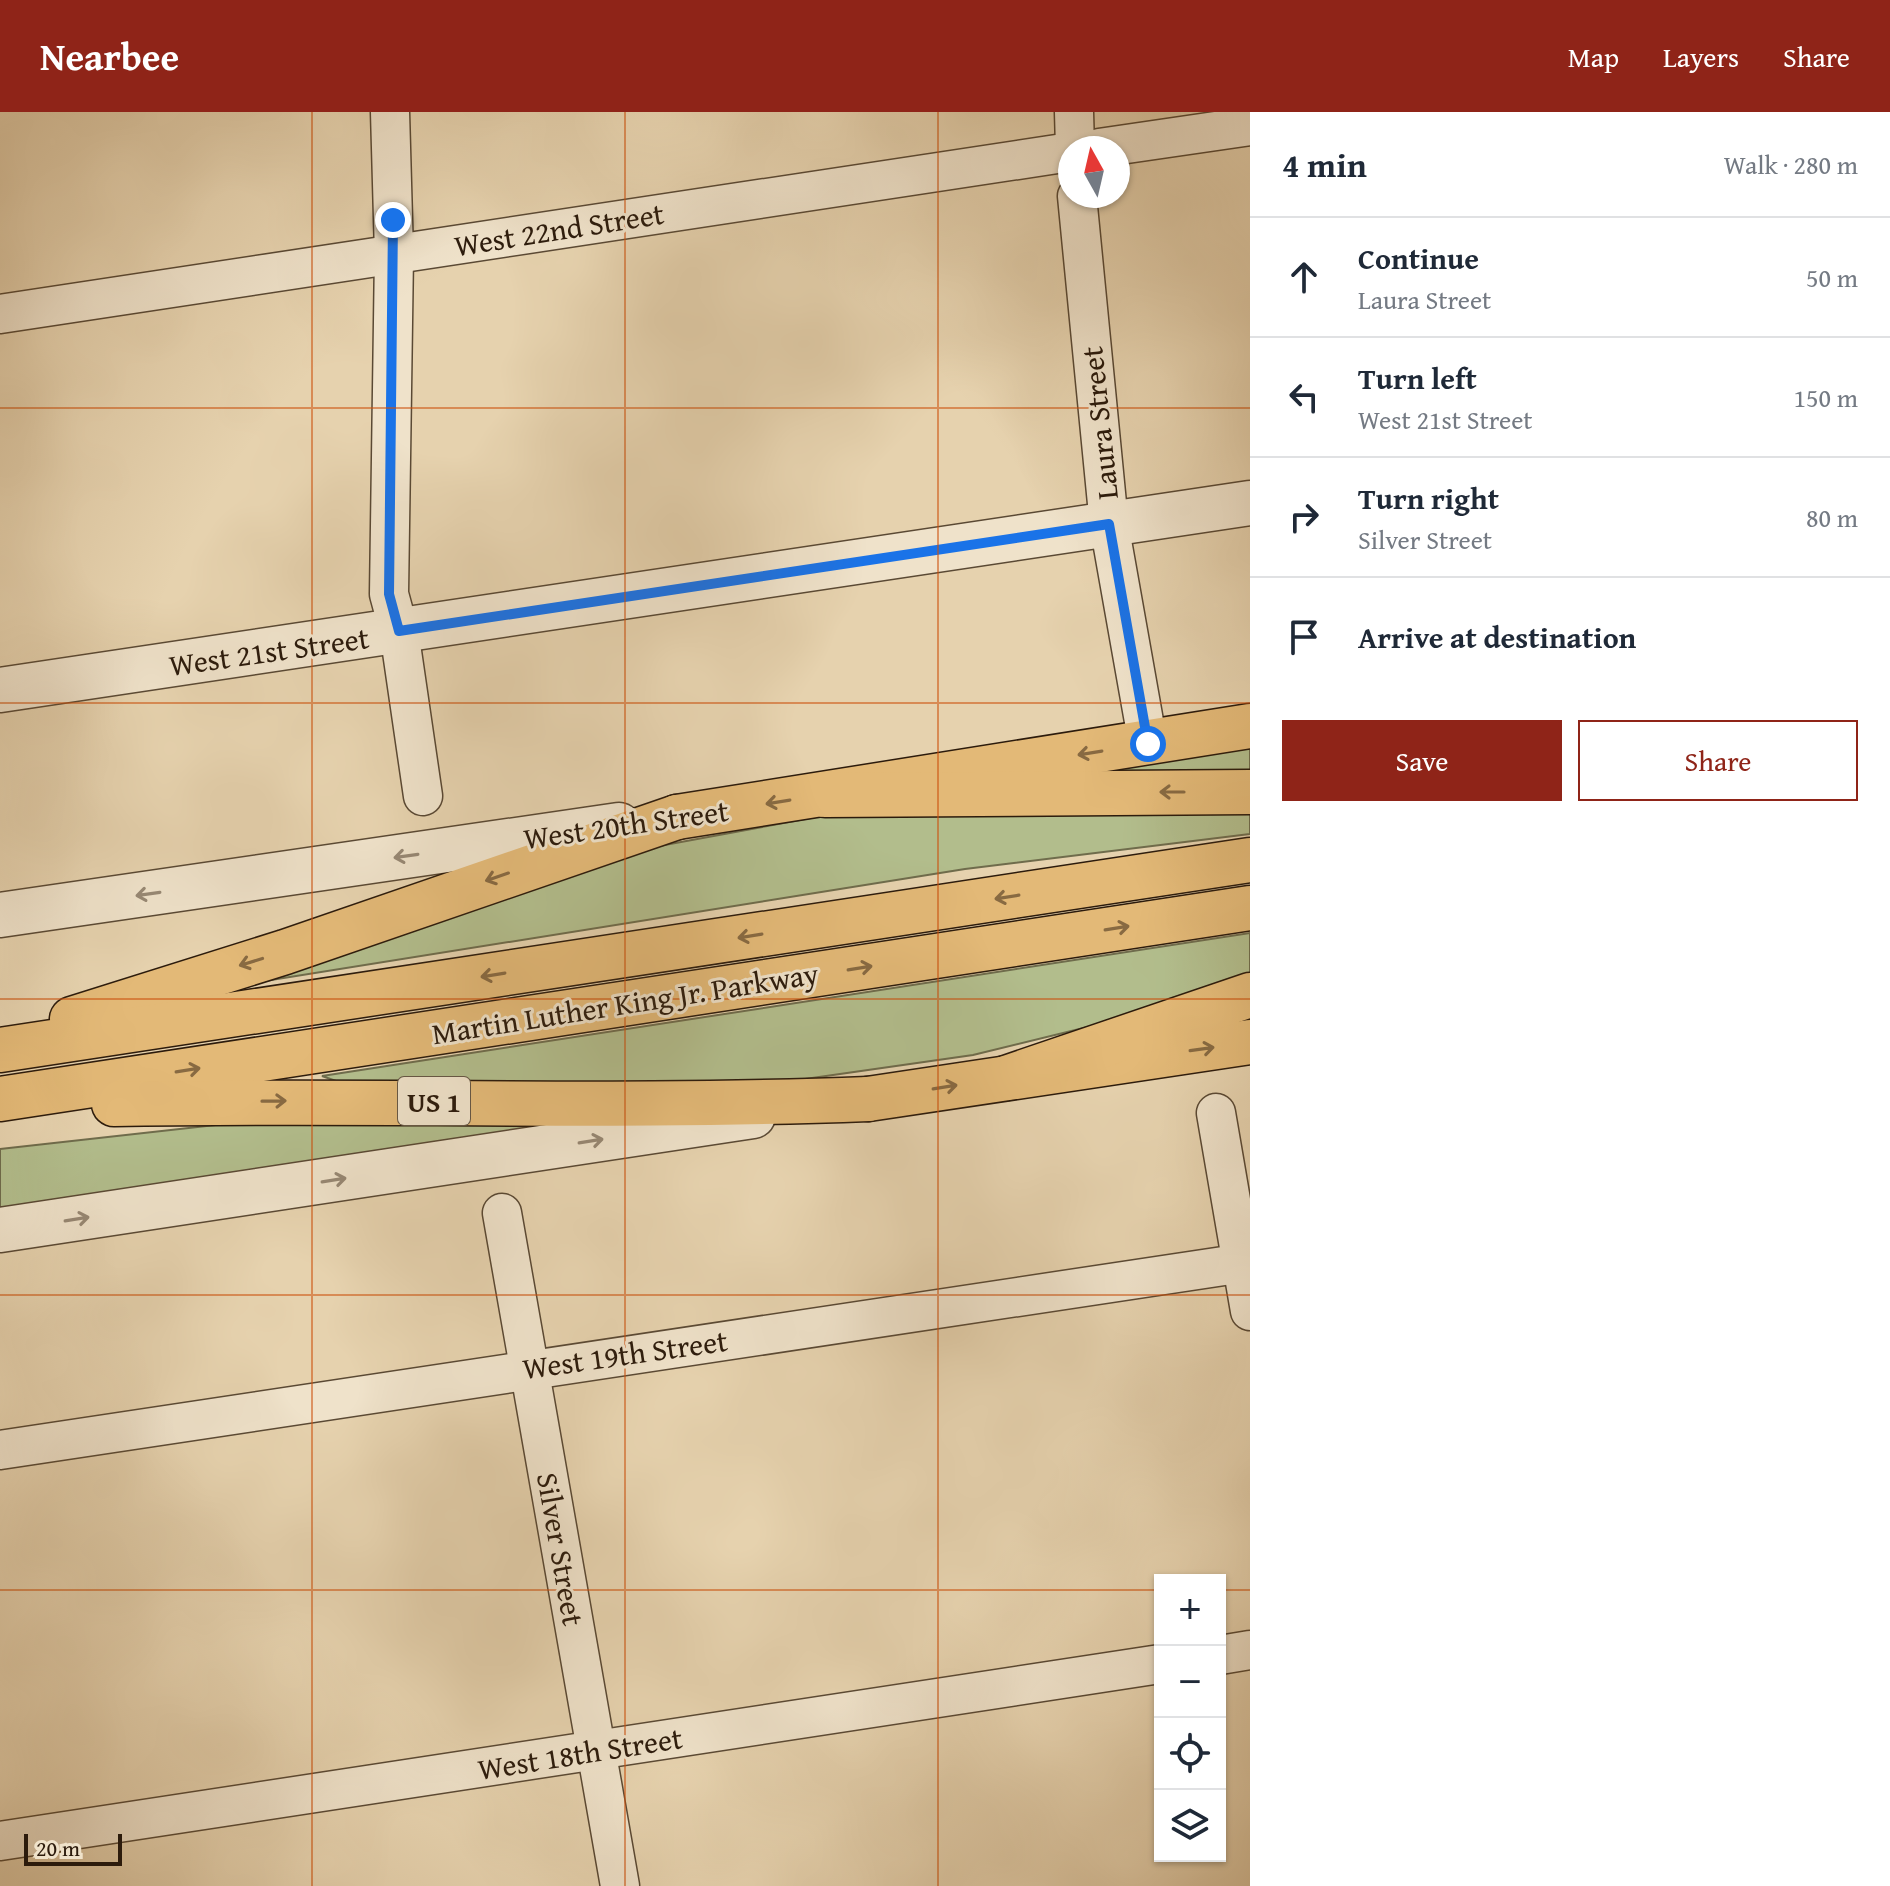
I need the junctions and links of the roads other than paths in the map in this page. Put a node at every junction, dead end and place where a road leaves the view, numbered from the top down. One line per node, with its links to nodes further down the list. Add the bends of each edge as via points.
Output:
1 (390, 112): 8 (street)
2 (1074, 112): 4 (street)
3 (1250, 126): 5 (street)
4 (1075, 136)
5 (1130, 143)
6 (1058, 154): 8 (street, West 22nd Street)
7 (1078, 208): 11 (street, Laura Street)
8 (394, 254): 9 (street, West 22nd Street); 12 (street, via 389,594)
9 (0, 314)
10 (1250, 503): 11 (street, West 21st Street)
11 (1109, 524): 12 (street, West 21st Street); 15 (street, Laura Street)
12 (399, 631): 13 (street, West 21st Street); 18 (street)
13 (0, 690)
14 (1250, 726): 15 (main road, West 20th Street)
15 (1148, 744): 17 (main road, West 20th Street, one-way to 17)
16 (1250, 792): 17 (main road, one-way to 17)
17 (825, 795): 19 (main road, West 20th Street, one-way to 19)
18 (423, 796)
19 (677, 817): 22 (street, West 20th Street, one-way to 22); 25 (main road, one-way to 25, via 285,952 83,1014)
20 (1250, 860): 25 (main road, Martin Luther King Jr. Parkway, one-way to 25)
21 (1250, 908): 27 (main road, Martin Luther King Jr. Parkway, one-way to 21)
22 (0, 915)
23 (1250, 995): 26 (main road)
24 (1250, 1042): 26 (main road, US 1, one-way to 24)
25 (10, 1049)
26 (1006, 1078): 28 (main road, US 1, one-way to 26)
27 (0, 1099)
28 (868, 1099): 29 (main road, US 1, one-way to 28, via 339,1100 703,1105); 32 (street, one-way to 28)
29 (0, 1107)
30 (1216, 1113): 33 (street)
31 (502, 1213): 35 (street, Silver Street)
32 (0, 1230)
33 (1246, 1263): 34 (street); 35 (street, West 19th Street)
34 (1250, 1311)
35 (530, 1368): 36 (street, West 19th Street); 40 (street, Silver Street)
36 (0, 1450)
37 (1250, 1650): 38 (street)
38 (1226, 1654)
39 (1154, 1665): 40 (street, West 18th Street)
40 (596, 1750): 41 (street, West 18th Street); 42 (street, Silver Street)
41 (0, 1841)
42 (620, 1886)

